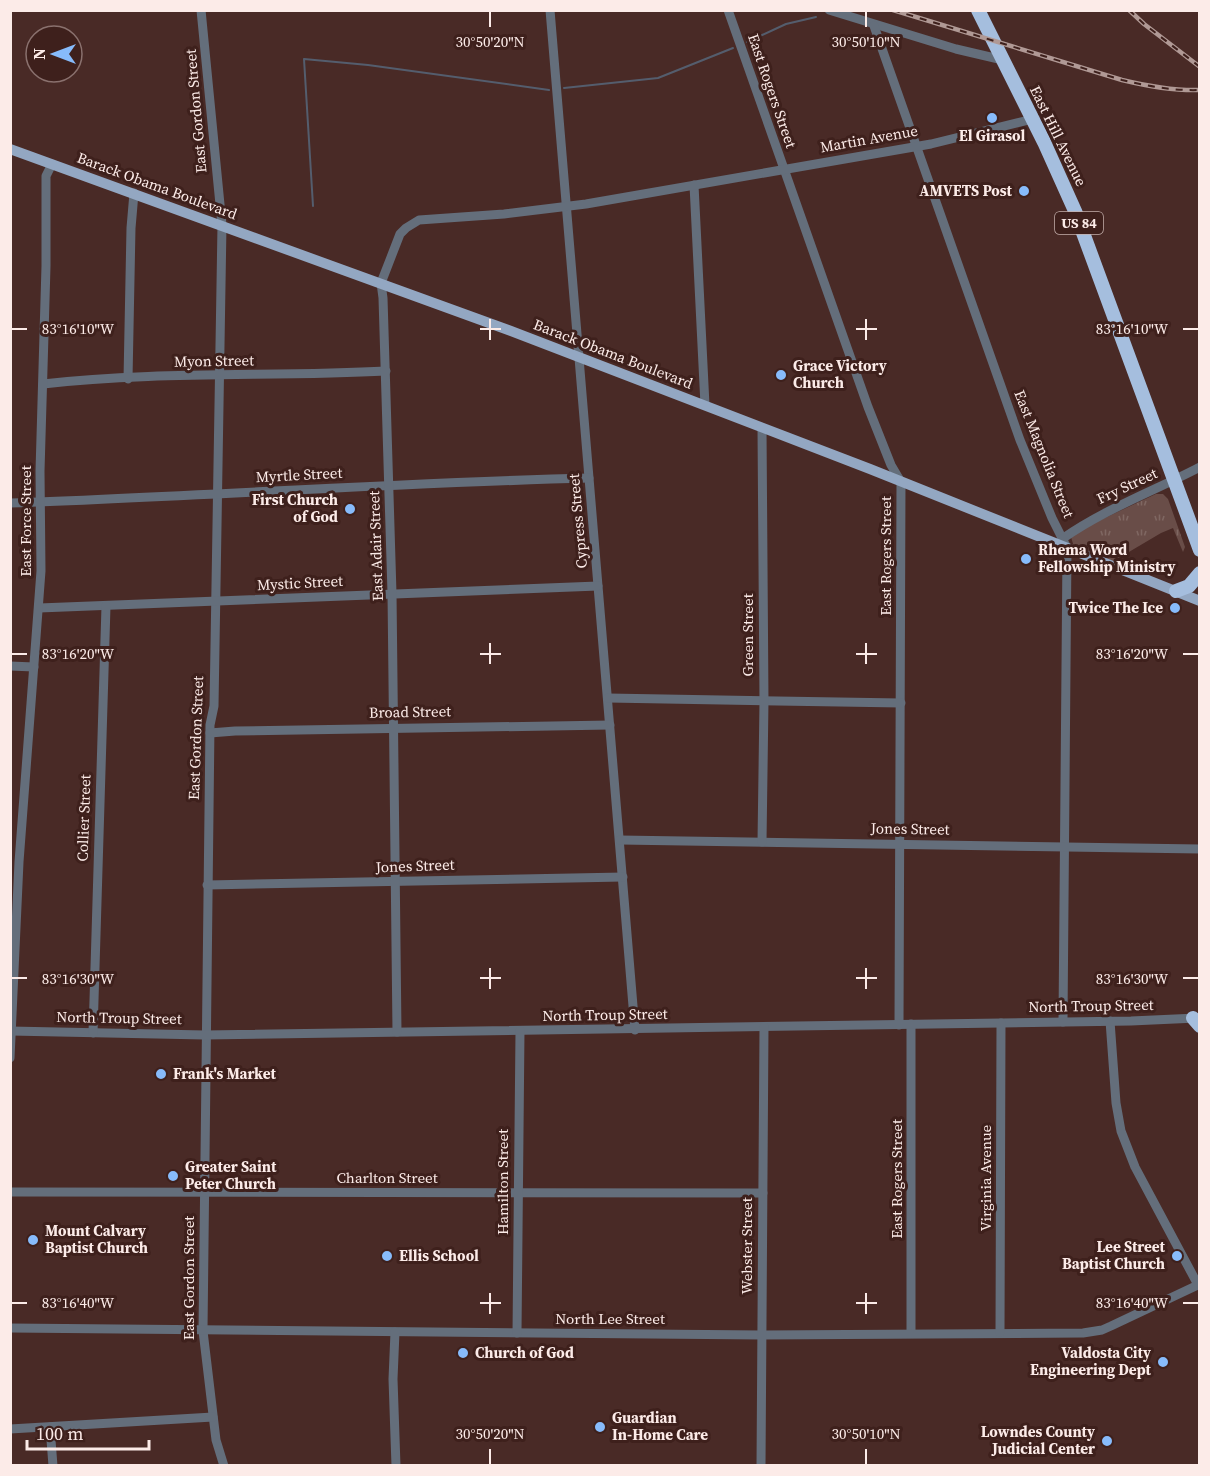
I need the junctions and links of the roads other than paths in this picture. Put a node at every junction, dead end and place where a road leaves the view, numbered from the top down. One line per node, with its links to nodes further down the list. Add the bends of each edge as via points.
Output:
1 (201, 10): 16 (street, East Gordon Street)
2 (550, 10): 15 (street, Cypress Street)
3 (728, 10): 12 (street, East Rogers Street)
4 (829, 10): 6 (street)
5 (978, 10): 7 (highway, East Hill Avenue / US 84)
6 (874, 26): 7 (street); 9 (street, East Magnolia Street)
7 (1003, 60): 8 (highway, East Hill Avenue / US 84)
8 (1033, 120): 9 (street, Martin Avenue); 27 (highway, East Hill Avenue / US 84, via 1075,210)
9 (917, 145): 12 (street, Martin Avenue); 33 (street, East Magnolia Street, via 1020,440)
10 (10, 149): 11 (main road, Barack Obama Boulevard)
11 (52, 164): 14 (main road, Barack Obama Boulevard); 22 (street, East Force Street, via 46,176)
12 (783, 169): 13 (street, Martin Avenue); 28 (street, East Rogers Street, via 881,442)
13 (694, 185): 15 (street, Martin Avenue); 23 (street)
14 (134, 193): 16 (main road, Barack Obama Boulevard); 21 (street)
15 (567, 208): 17 (street, East Adair Street, via 419,220 400,234); 18 (street, Cypress Street)
16 (222, 225): 17 (main road, Barack Obama Boulevard); 20 (street, East Gordon Street)
17 (381, 283): 18 (main road, Barack Obama Boulevard); 19 (street, East Adair Street)
18 (579, 357): 23 (main road, Barack Obama Boulevard); 26 (street, Cypress Street)
19 (386, 371): 20 (street, Myon Street); 29 (street, East Adair Street)
20 (218, 376): 21 (street, Myon Street); 30 (street, East Gordon Street)
21 (128, 379): 22 (street, Myon Street)
22 (43, 384): 31 (street, East Force Street)
23 (705, 405): 24 (main road, Barack Obama Boulevard)
24 (762, 428): 28 (main road, Barack Obama Boulevard); 46 (street, Green Street)
25 (1200, 467): 27 (street, Fry Street)
26 (589, 478): 29 (street, Myrtle Street); 36 (street, Cypress Street)
27 (1174, 481): 33 (street, Fry Street, via 1097,517); 34 (highway, East Hill Avenue / US 84)
28 (902, 482): 33 (main road, Barack Obama Boulevard); 47 (street, East Rogers Street)
29 (388, 485): 30 (street, Myrtle Street); 38 (street, East Adair Street)
30 (217, 495): 31 (street, Myrtle Street); 40 (street, East Gordon Street)
31 (40, 502): 32 (street, Myrtle Street); 42 (street, East Force Street)
32 (10, 503)
33 (1064, 543): 37 (main road, Barack Obama Boulevard); 54 (street, East Magnolia Street)
34 (1200, 550)
35 (1200, 573): 37 (highway, via 1189,586)
36 (598, 586): 38 (street, Mystic Street); 45 (street, Cypress Street)
37 (1176, 591): 39 (main road, Barack Obama Boulevard)
38 (393, 593): 40 (street, Mystic Street); 49 (street, East Adair Street)
39 (1200, 601)
40 (215, 602): 41 (street, Mystic Street); 50 (street, East Gordon Street)
41 (106, 606): 42 (street, Mystic Street); 70 (street, Collier Street)
42 (39, 608): 44 (street, East Force Street)
43 (10, 666): 44 (street)
44 (34, 667): 67 (street, East Force Street)
45 (608, 698): 46 (street); 48 (street, Cypress Street)
46 (764, 701): 47 (street); 52 (street, Green Street)
47 (901, 703): 53 (street, East Rogers Street)
48 (610, 725): 49 (street, Broad Street); 51 (street, Cypress Street)
49 (394, 727): 50 (street, Broad Street); 57 (street, East Adair Street)
50 (210, 733): 58 (street, East Gordon Street)
51 (620, 840): 52 (street, Jones Street); 56 (street, Cypress Street)
52 (762, 842): 53 (street, Jones Street)
53 (900, 844): 54 (street, Jones Street); 64 (street, East Rogers Street)
54 (1065, 847): 55 (street, Jones Street); 61 (street, East Magnolia Street)
55 (1200, 849)
56 (623, 876): 57 (street, Jones Street); 66 (street, Cypress Street)
57 (396, 883): 58 (street, Jones Street); 69 (street, East Adair Street)
58 (207, 885): 71 (street, East Gordon Street)
59 (1197, 1020): 60 (street, North Troup Street)
60 (1110, 1021): 61 (street, North Troup Street); 77 (street, via 1121,1131)
61 (1063, 1022): 62 (street, North Troup Street)
62 (1001, 1023): 63 (street, North Troup Street); 81 (street, Virginia Avenue)
63 (911, 1024): 64 (street, North Troup Street); 83 (street, East Rogers Street)
64 (899, 1025): 65 (street, North Troup Street)
65 (764, 1027): 66 (street, North Troup Street); 76 (street, Webster Street)
66 (635, 1030): 68 (street, North Troup Street)
67 (10, 1031): 70 (street, North Troup Street); 72 (street, East Force Street)
68 (520, 1031): 69 (street, North Troup Street); 74 (street, Hamilton Street)
69 (397, 1032): 71 (street, North Troup Street)
70 (93, 1033): 71 (street, North Troup Street)
71 (205, 1035): 75 (street, East Gordon Street)
72 (10, 1058)
73 (10, 1192): 75 (street, Charlton Street)
74 (519, 1192): 75 (street, Charlton Street); 76 (street, Charlton Street); 82 (street, Hamilton Street)
75 (204, 1193): 79 (street, East Gordon Street)
76 (763, 1193): 84 (street, Webster Street)
77 (1199, 1284): 81 (street, North Lee Street, via 1102,1330)
78 (10, 1328): 79 (street, North Lee Street)
79 (203, 1331): 80 (street, North Lee Street); 85 (street, East Gordon Street)
80 (394, 1332): 82 (street, North Lee Street); 90 (street)
81 (999, 1332): 83 (street, North Lee Street)
82 (518, 1333): 84 (street, North Lee Street)
83 (911, 1333): 84 (street, North Lee Street)
84 (762, 1335): 91 (street, Webster Street)
85 (213, 1418): 86 (street); 89 (street, East Gordon Street)
86 (50, 1427): 87 (street); 88 (street)
87 (10, 1429)
88 (53, 1466)
89 (224, 1466)
90 (396, 1466)
91 (761, 1466)

